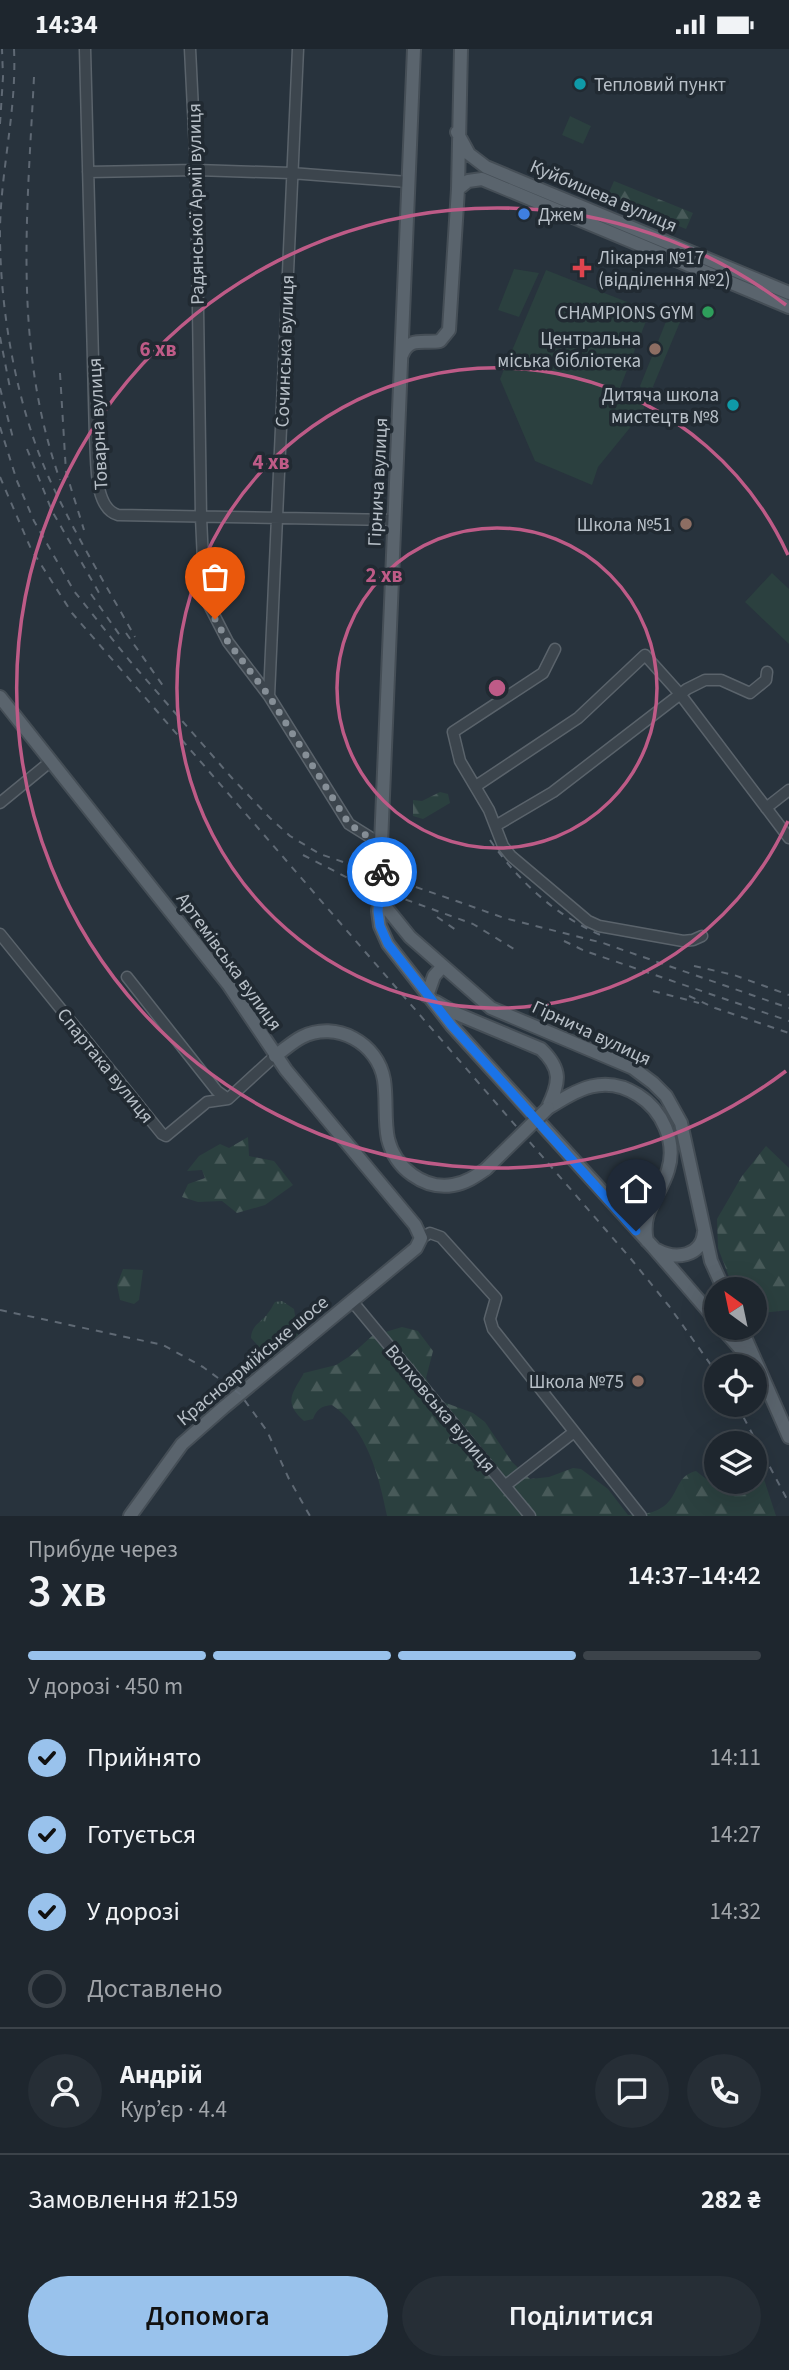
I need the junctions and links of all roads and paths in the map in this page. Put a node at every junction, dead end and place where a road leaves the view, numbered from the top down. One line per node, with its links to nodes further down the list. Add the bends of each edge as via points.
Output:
1 (85, 49): 8 (street, Товарна вулиця)
2 (190, 49): 7 (street, Радянської Армії вулиця)
3 (298, 49): 9 (street, Сочинська вулиця)
4 (414, 49): 11 (main road, Гірнича вулиця)
5 (461, 49): 6 (main road)
6 (457, 132): 10 (main road, Куйбишева вулиця); 12 (main road)
7 (196, 170): 8 (street); 9 (street); 18 (street, Радянської Армії вулиця)
8 (89, 172): 18 (street, Товарна вулиця, via 95,438 102,501 118,515)
9 (291, 173): 11 (street); 19 (street, Сочинська вулиця)
10 (484, 173): 12 (main road); 13 (main road, Куйбишева вулиця); 14 (main road, Куйбишева вулиця)
11 (408, 182): 15 (main road, Гірнича вулиця)
12 (458, 189): 16 (main road, via 449,330 440,341)
13 (789, 293)
14 (789, 307)
15 (402, 325): 16 (main road); 17 (main road, Гірнича вулиця)
16 (417, 341): 17 (main road, via 407,346)
17 (401, 358): 20 (main road, Гірнича вулиця)
18 (201, 517): 19 (street, Товарна вулиця); 24 (street, Радянської Армії вулиця, via 208,603 228,642)
19 (276, 518): 20 (street, Товарна вулиця); 24 (street, Сочинська вулиця)
20 (394, 520): 33 (main road, Гірнича вулиця)
21 (555, 649): 27 (street, via 543,673 453,732 460,761)
22 (767, 672): 23 (street, via 766,680 750,693 726,681 705,680)
23 (680, 694): 27 (street, via 645,655 578,718); 30 (street); 31 (street, via 553,792)
24 (269, 696): 33 (street, Радянської Армії вулиця, via 349,824)
25 (0, 697): 26 (main road, Артемівська вулиця)
26 (50, 762): 29 (street); 40 (main road, Артемівська вулиця, via 228,983)
27 (476, 786): 31 (street)
28 (789, 790): 30 (street)
29 (0, 803)
30 (766, 808): 32 (street)
31 (497, 825): 36 (street, via 506,851 576,913 599,926 683,941)
32 (789, 838)
33 (381, 845): 34 (main road, Гірнича вулиця)
34 (380, 900): 37 (main road, Гірнича вулиця, via 410,937); 39 (main road, Гірнича вулиця, via 380,926 388,944)
35 (0, 934): 41 (street, Спартака вулиця, via 162,1134 170,1134 207,1102)
36 (702, 936)
37 (443, 966): 39 (main road); 43 (main road, Гірнича вулиця, via 491,1008 610,1057 653,1083 681,1123)
38 (127, 977): 41 (street)
39 (427, 996): 42 (main road, via 454,1013 541,1049 552,1059 558,1075); 45 (main road, Гірнича вулиця)
40 (275, 1056): 41 (street, Спартака вулиця); 42 (main road, bridge, via 302,1037 317,1033 342,1034 364,1044 384,1080 393,1153 411,1175 437,1185 452,1186 486,1169); 44 (main road, Артемівська вулиця, via 415,1225)
41 (228, 1100)
42 (548, 1108): 45 (main road, via 587,1086 609,1085 632,1091 656,1110 670,1151 668,1169 644,1220)
43 (705, 1228): 45 (main road, via 704,1238 692,1253 664,1254); 46 (main road, Гірнича вулиця)
44 (419, 1243): 47 (main road, Красноармійське шосе); 50 (street, via 430,1233 442,1237 496,1298 490,1319 493,1329)
45 (650, 1244): 48 (main road, Гірнича вулиця)
46 (718, 1277)
47 (352, 1301): 52 (street, Волховська вулиця); 53 (main road, Красноармійське шосе, via 182,1444)
48 (704, 1307)
49 (767, 1387): 51 (main road)
50 (574, 1432): 52 (street); 55 (street)
51 (789, 1437)
52 (506, 1485): 54 (street, Волховська вулиця)
53 (130, 1516)
54 (530, 1516)
55 (641, 1516)

